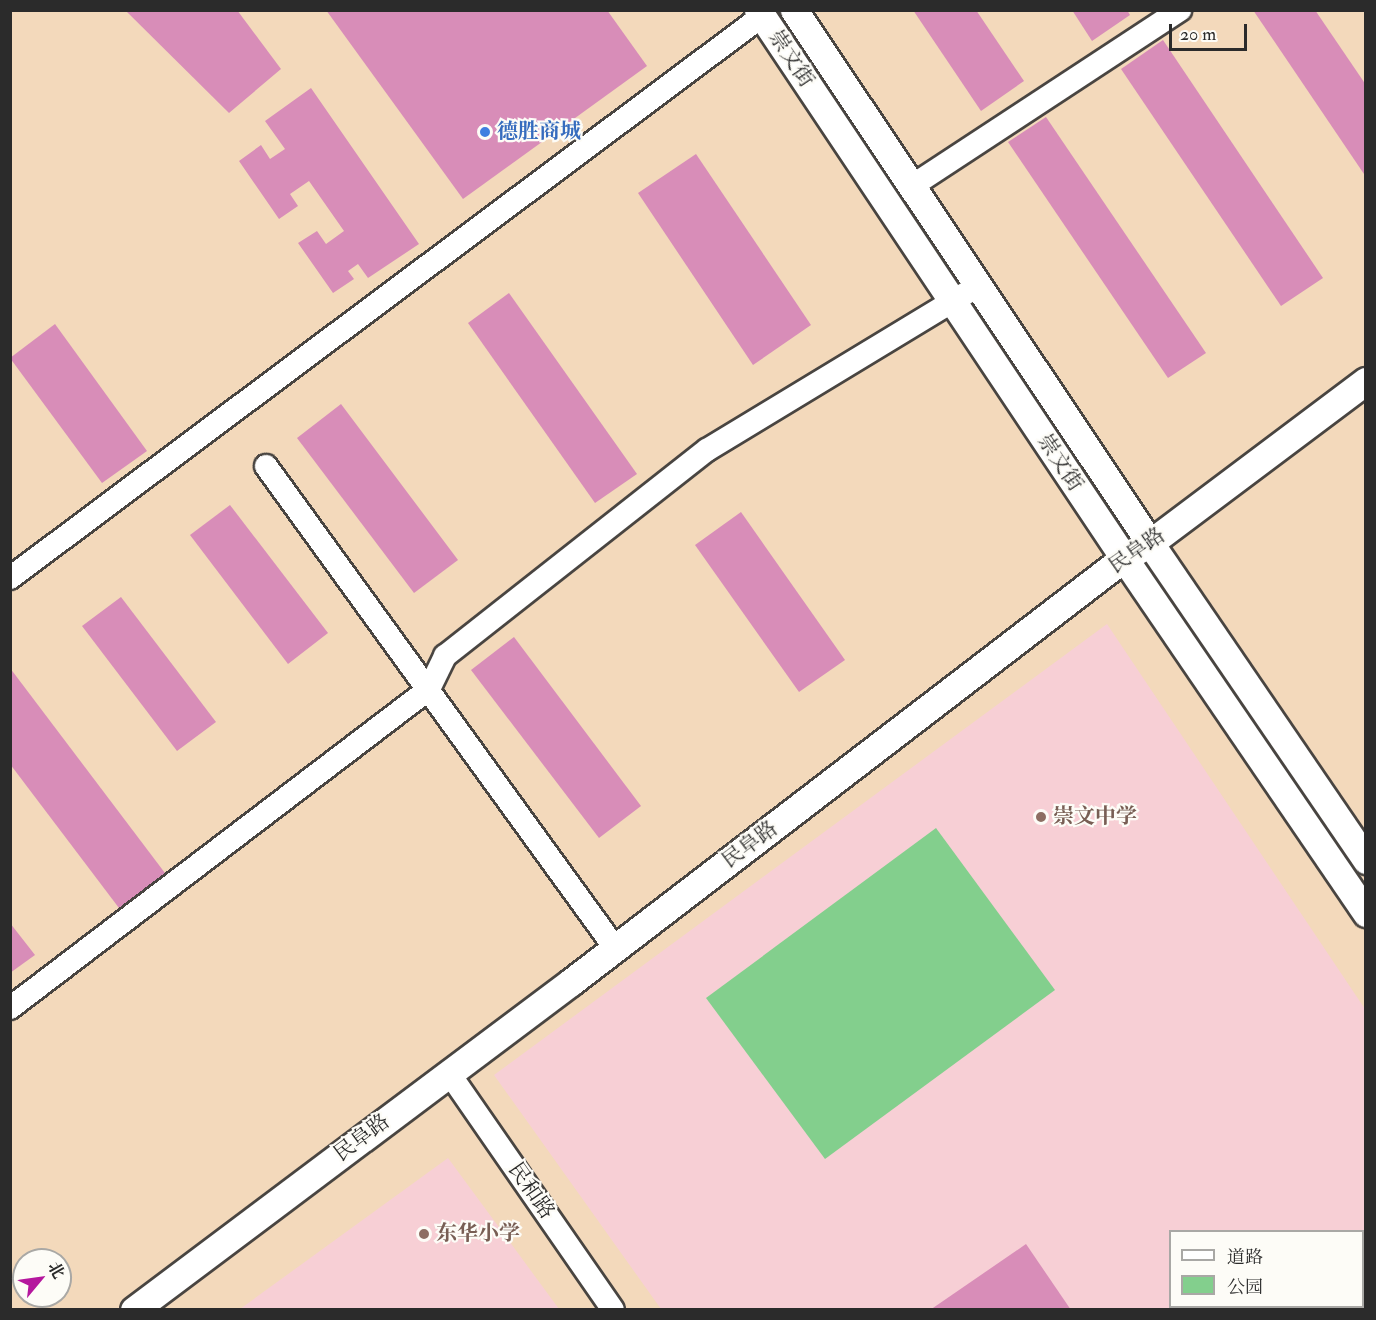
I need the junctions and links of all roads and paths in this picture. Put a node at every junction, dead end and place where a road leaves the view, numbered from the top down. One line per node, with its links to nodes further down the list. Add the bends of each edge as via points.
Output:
1 (794, 10): 4 (street, 崇文街)
2 (1180, 10): 4 (street)
3 (760, 14): 6 (street, 崇文街); 11 (street)
4 (912, 186): 5 (street, 崇文街)
5 (979, 285): 6 (street); 9 (street, 崇文街)
6 (954, 302): 10 (street, 崇文街); 12 (street, via 707,450 445,656)
7 (1365, 381): 9 (street, 民阜路)
8 (267, 466): 12 (street)
9 (1150, 543): 10 (street, 民阜路); 13 (street, 崇文街)
10 (1124, 558): 14 (street, 崇文街); 15 (street, 民阜路)
11 (10, 578)
12 (429, 689): 15 (street); 16 (street)
13 (1365, 860)
14 (1365, 913)
15 (615, 948): 17 (street, 民阜路)
16 (10, 1008)
17 (449, 1073): 18 (street, 民阜路); 19 (street, 民和路)
18 (134, 1310)
19 (614, 1310)

